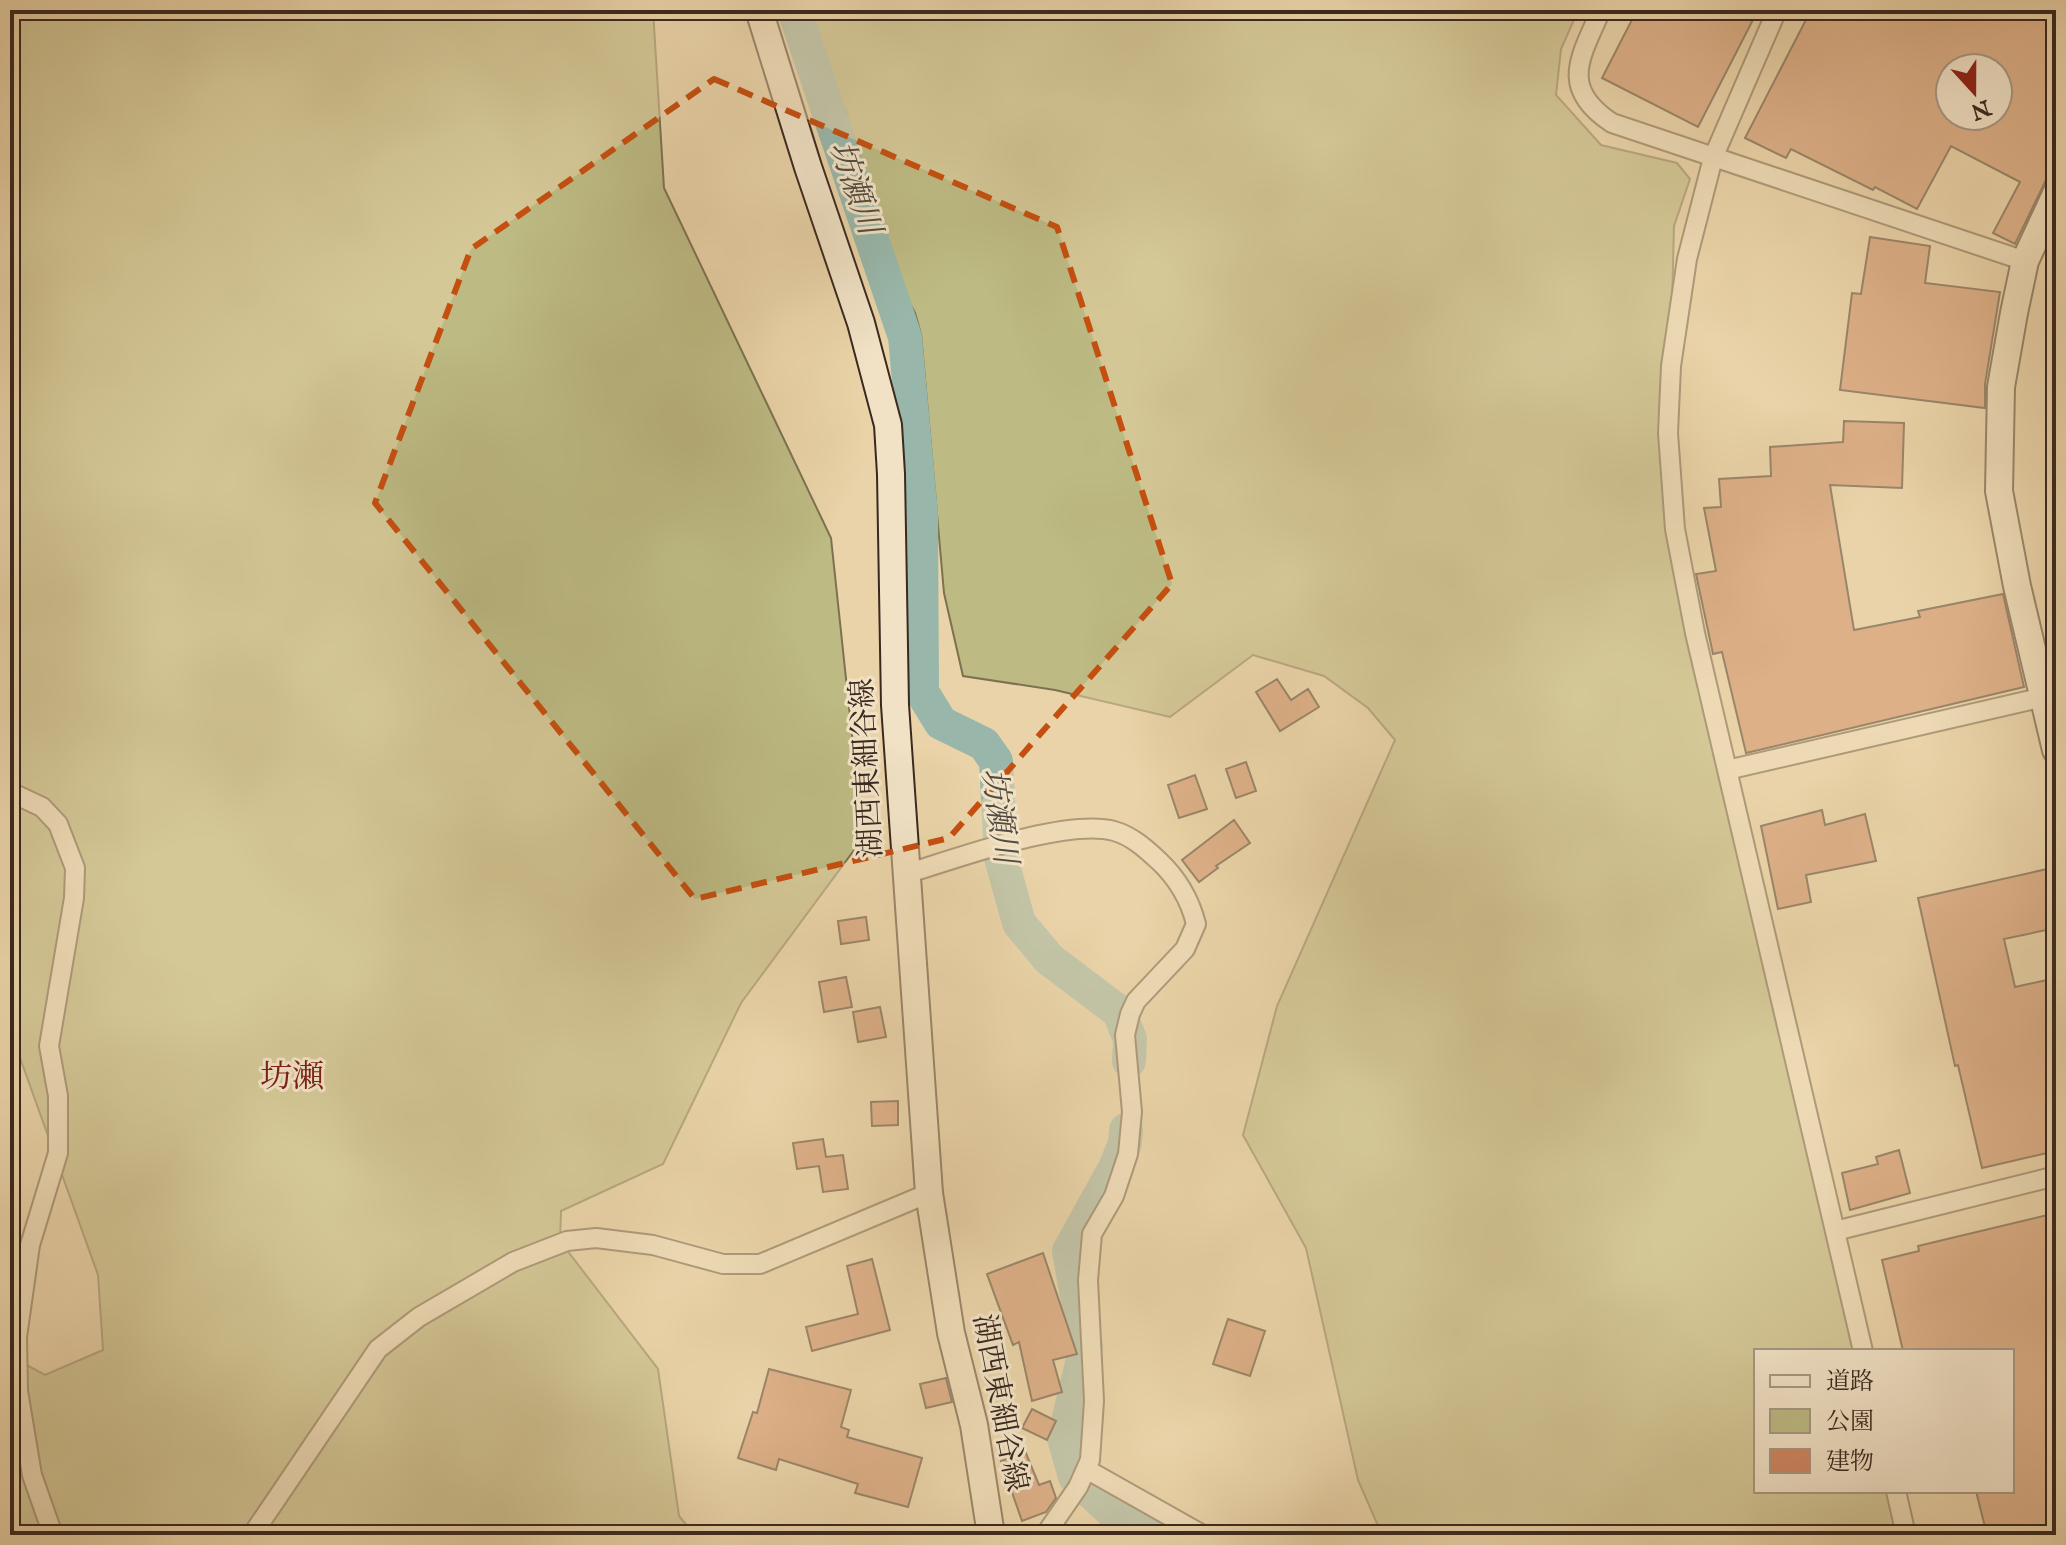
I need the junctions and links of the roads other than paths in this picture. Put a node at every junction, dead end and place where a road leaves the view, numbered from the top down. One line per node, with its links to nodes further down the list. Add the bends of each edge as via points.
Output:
1 (759, 10): 11 (main road, 湖西東細谷線, via 861,323 888,425 895,705)
2 (1601, 10): 4 (street, via 1577,73 1582,96 1612,123)
3 (1777, 10): 4 (street)
4 (1713, 158): 6 (street); 9 (street, via 1687,259 1671,366 1668,433 1675,529)
5 (2056, 194): 6 (main road)
6 (2025, 261): 7 (main road, via 2001,387 1999,491)
7 (2044, 697): 8 (main road); 9 (street)
8 (2056, 750)
9 (1727, 770): 14 (street)
10 (10, 792): 18 (street, via 42,807 58,824 75,868 49,1046 58,1096 58,1153 30,1245 17,1337 18,1391 32,1475)
11 (906, 874): 13 (main road, 湖西東細谷線); 16 (street, via 1013,841 1100,828 1139,843 1168,869 1193,911 1191,939 1136,1001 1125,1035 1132,1112 1128,1154 1114,1196 1092,1234 1088,1280 1094,1401)
12 (2056, 1176): 14 (street)
13 (929, 1193): 19 (street, via 760,1264 723,1264 653,1245 596,1238 567,1241 513,1262 419,1317 378,1349); 20 (main road, 湖西東細谷線)
14 (1835, 1231): 15 (street)
15 (1863, 1349)
16 (1086, 1469): 21 (street); 22 (street)
17 (1896, 1493): 23 (street)
18 (53, 1535)
19 (252, 1535)
20 (991, 1535)
21 (1045, 1535)
22 (1203, 1535)
23 (1906, 1535)

